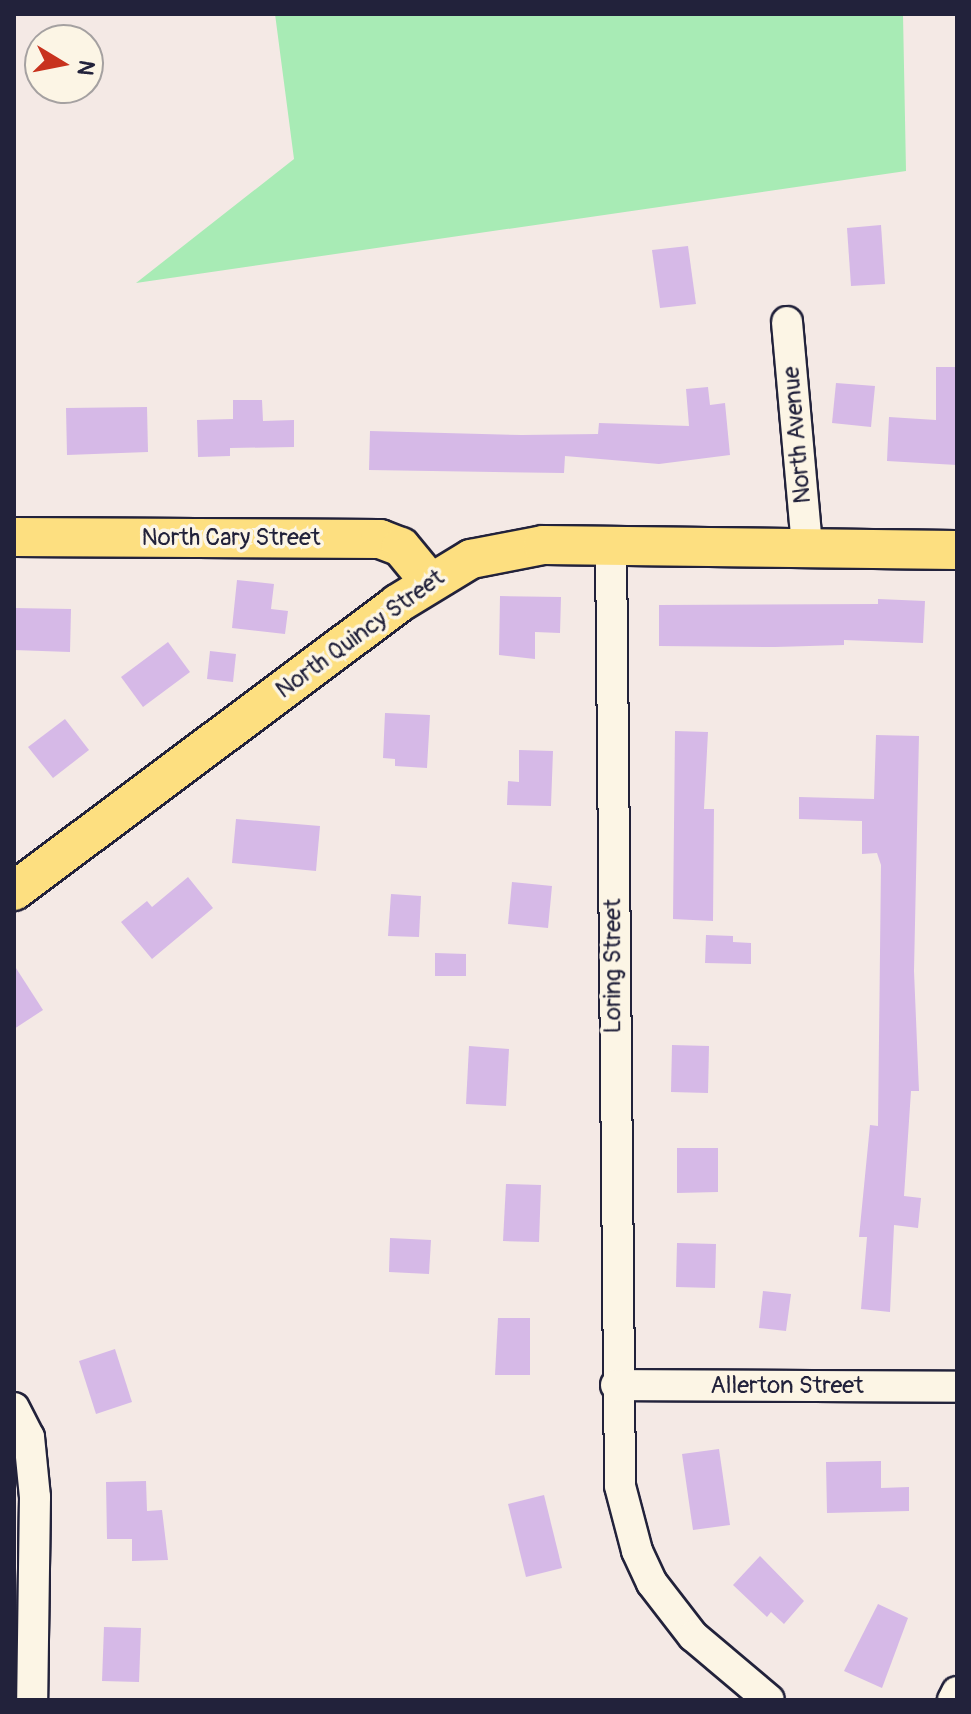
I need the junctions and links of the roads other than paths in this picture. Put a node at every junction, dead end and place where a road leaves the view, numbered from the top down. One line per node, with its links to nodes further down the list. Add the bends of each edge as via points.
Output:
1 (787, 322): 4 (street, North Avenue)
2 (14, 537): 6 (main road, North Cary Street, via 380,539 401,547)
3 (611, 546): 4 (main road, North Quincy Street); 6 (main road, North Quincy Street, via 506,549); 8 (street, Loring Street)
4 (807, 548): 5 (main road, North Quincy Street)
5 (957, 550)
6 (429, 581): 7 (main road, North Quincy Street)
7 (14, 891)
8 (616, 1385): 9 (street, Allerton Street); 13 (street, Loring Street, via 620,1486 637,1551 652,1583 693,1636)
9 (957, 1387)
10 (14, 1408): 12 (street, via 29,1437 35,1497)
11 (957, 1692): 14 (street)
12 (32, 1700)
13 (769, 1700)
14 (953, 1700)

